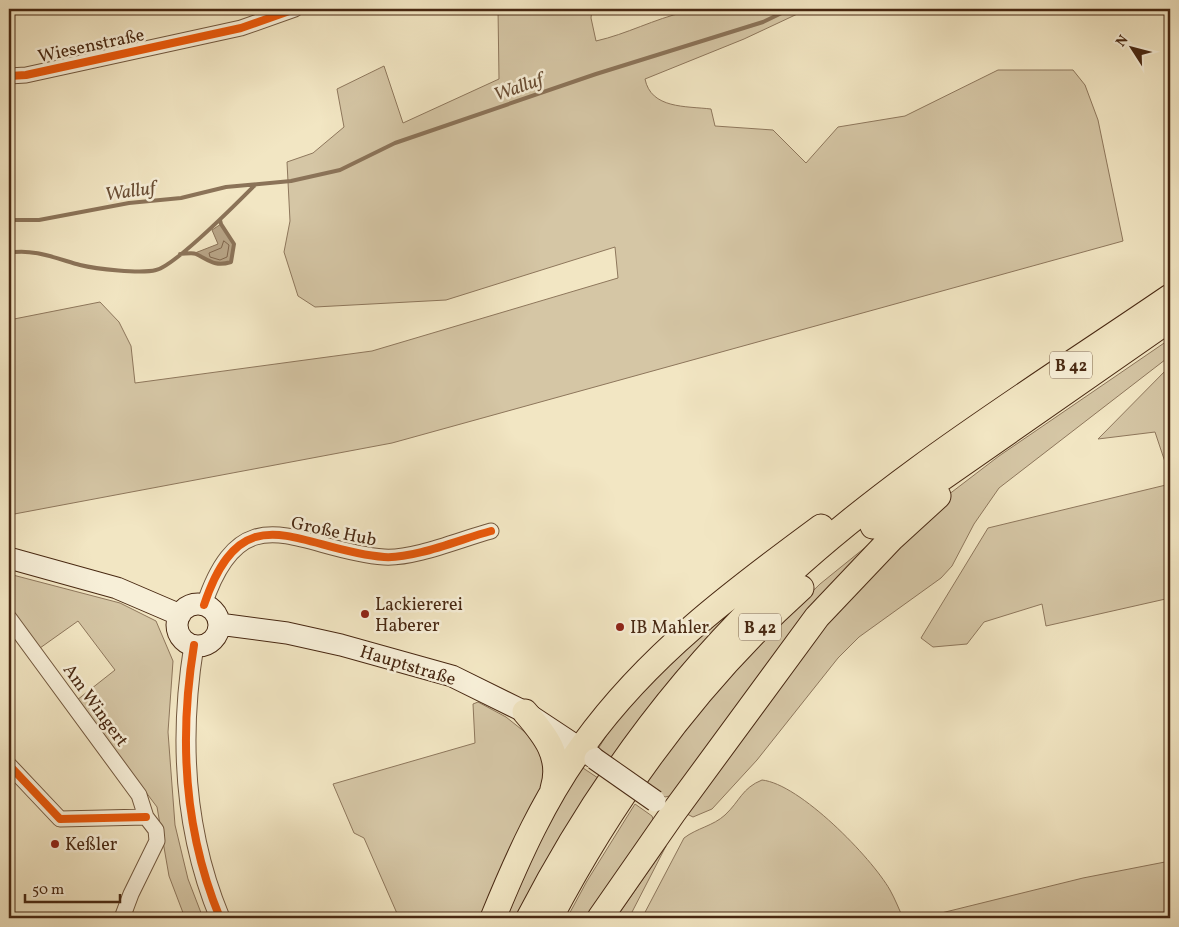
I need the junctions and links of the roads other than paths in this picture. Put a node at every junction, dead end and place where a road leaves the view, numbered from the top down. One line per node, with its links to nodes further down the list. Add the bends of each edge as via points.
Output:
1 (295, 9): 2 (street, Wiesenstraße, via 241,28)
2 (9, 76)
3 (1170, 297): 6 (highway, B 42)
4 (1170, 319): 5 (highway, B 42)
5 (1044, 406): 18 (highway, via 942,493 854,576); 24 (highway, B 42, via 880,521 821,569 731,656 687,706 640,768 603,824)
6 (971, 433): 15 (highway, via 882,484 733,592 686,631 609,711); 23 (highway, B 42, via 813,553 714,649 627,755 588,813)
7 (491, 531): 9 (street, Große Hub, via 395,557 372,555 286,535 265,534 233,550 217,572)
8 (9, 558): 10 (main road, via 118,588)
9 (204, 605): 10 (main road, via 190,606); 12 (main road, via 215,612)
10 (180, 615): 13 (main road, via 178,631)
11 (9, 618): 19 (street, Am Wingert, via 139,795)
12 (219, 624): 13 (main road, via 212,641); 14 (main road, Hauptstraße, via 286,633 390,658 452,676)
13 (194, 646): 21 (street, via 186,711 187,779 197,845)
14 (525, 712): 15 (main road, Hauptstraße); 17 (highway, via 544,735 555,756 556,779)
15 (588, 754): 17 (highway); 18 (main road, Hauptstraße, bridge)
16 (9, 765): 19 (street, via 60,819)
17 (551, 795): 22 (highway)
18 (664, 807): 25 (highway)
19 (146, 816): 20 (street, Am Wingert, via 156,830 157,840)
20 (122, 918)
21 (220, 918)
22 (493, 918)
23 (529, 918)
24 (550, 918)
25 (600, 918)

